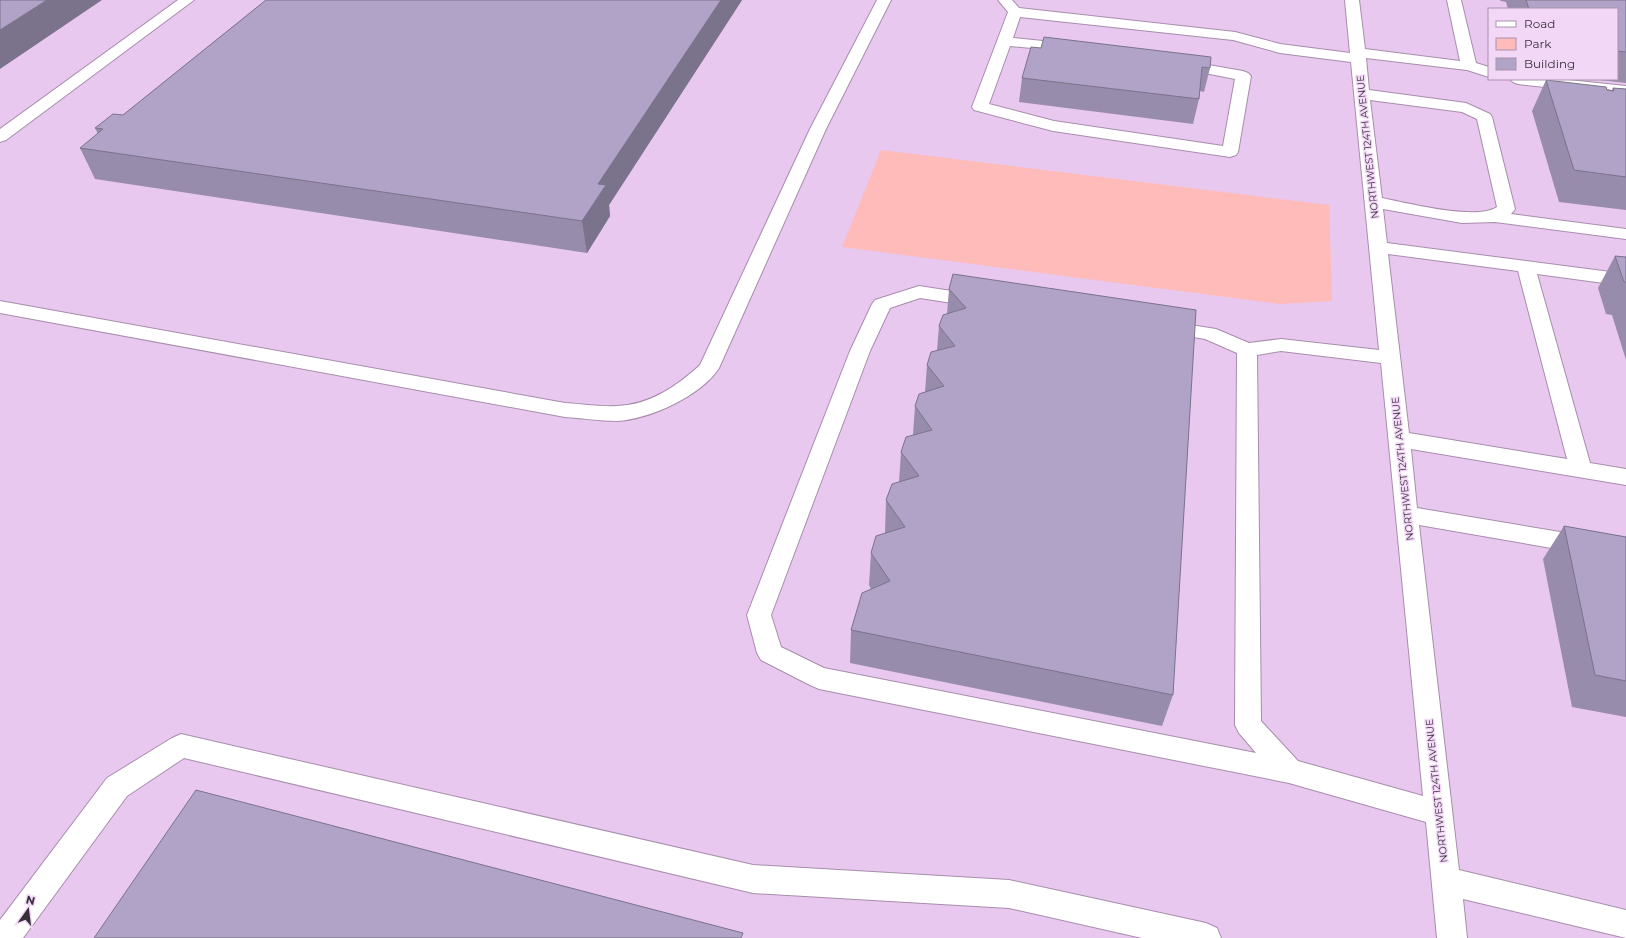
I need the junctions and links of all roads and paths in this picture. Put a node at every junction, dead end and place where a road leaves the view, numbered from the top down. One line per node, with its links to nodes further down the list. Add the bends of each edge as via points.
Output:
1 (187, 0): 16 (street)
2 (884, 0): 24 (street, via 818,129 709,368 688,387 661,404 623,413 565,410)
3 (1005, 0): 6 (street)
4 (1352, 0): 9 (street, NORTHWEST 124TH AVENUE)
5 (1454, 0): 11 (street)
6 (1015, 12): 7 (street); 9 (street, via 1234,36 1290,50)
7 (1004, 41): 8 (street); 10 (street, via 980,107 1054,126 1230,152 1243,76)
8 (1088, 50)
9 (1357, 55): 11 (street); 15 (street, NORTHWEST 124TH AVENUE)
10 (1164, 61)
11 (1469, 66): 12 (street)
12 (1488, 72)
13 (1527, 80): 14 (street)
14 (1626, 91)
15 (1362, 94): 17 (street, NORTHWEST 124TH AVENUE); 18 (street, via 1466,108 1484,118 1506,209)
16 (0, 137)
17 (1373, 202): 18 (street, via 1462,218); 20 (street, NORTHWEST 124TH AVENUE)
18 (1495, 217): 19 (street)
19 (1626, 234)
20 (1378, 247): 21 (street); 27 (street, NORTHWEST 124TH AVENUE)
21 (1526, 268): 22 (street); 29 (street)
22 (1626, 280)
23 (997, 303): 33 (street, via 919,292 882,304 860,351 759,614 770,653 819,678)
24 (0, 308)
25 (1147, 324): 26 (street, via 1209,333)
26 (1247, 350): 27 (street, via 1281,345); 33 (street, via 1248,725)
27 (1390, 358): 28 (street, NORTHWEST 124TH AVENUE)
28 (1398, 439): 29 (street); 31 (street, NORTHWEST 124TH AVENUE)
29 (1581, 470): 30 (street)
30 (1626, 477)
31 (1406, 514): 32 (street); 34 (street, NORTHWEST 124TH AVENUE)
32 (1626, 552)
33 (1289, 771): 34 (street)
34 (1438, 812): 35 (street, NORTHWEST 124TH AVENUE)
35 (1446, 881): 36 (street); 39 (street, NORTHWEST 124TH AVENUE)
36 (1626, 924)
37 (5, 938): 38 (street, via 117,787 180,746 753,879 1009,894)
38 (1206, 938)
39 (1452, 938)

